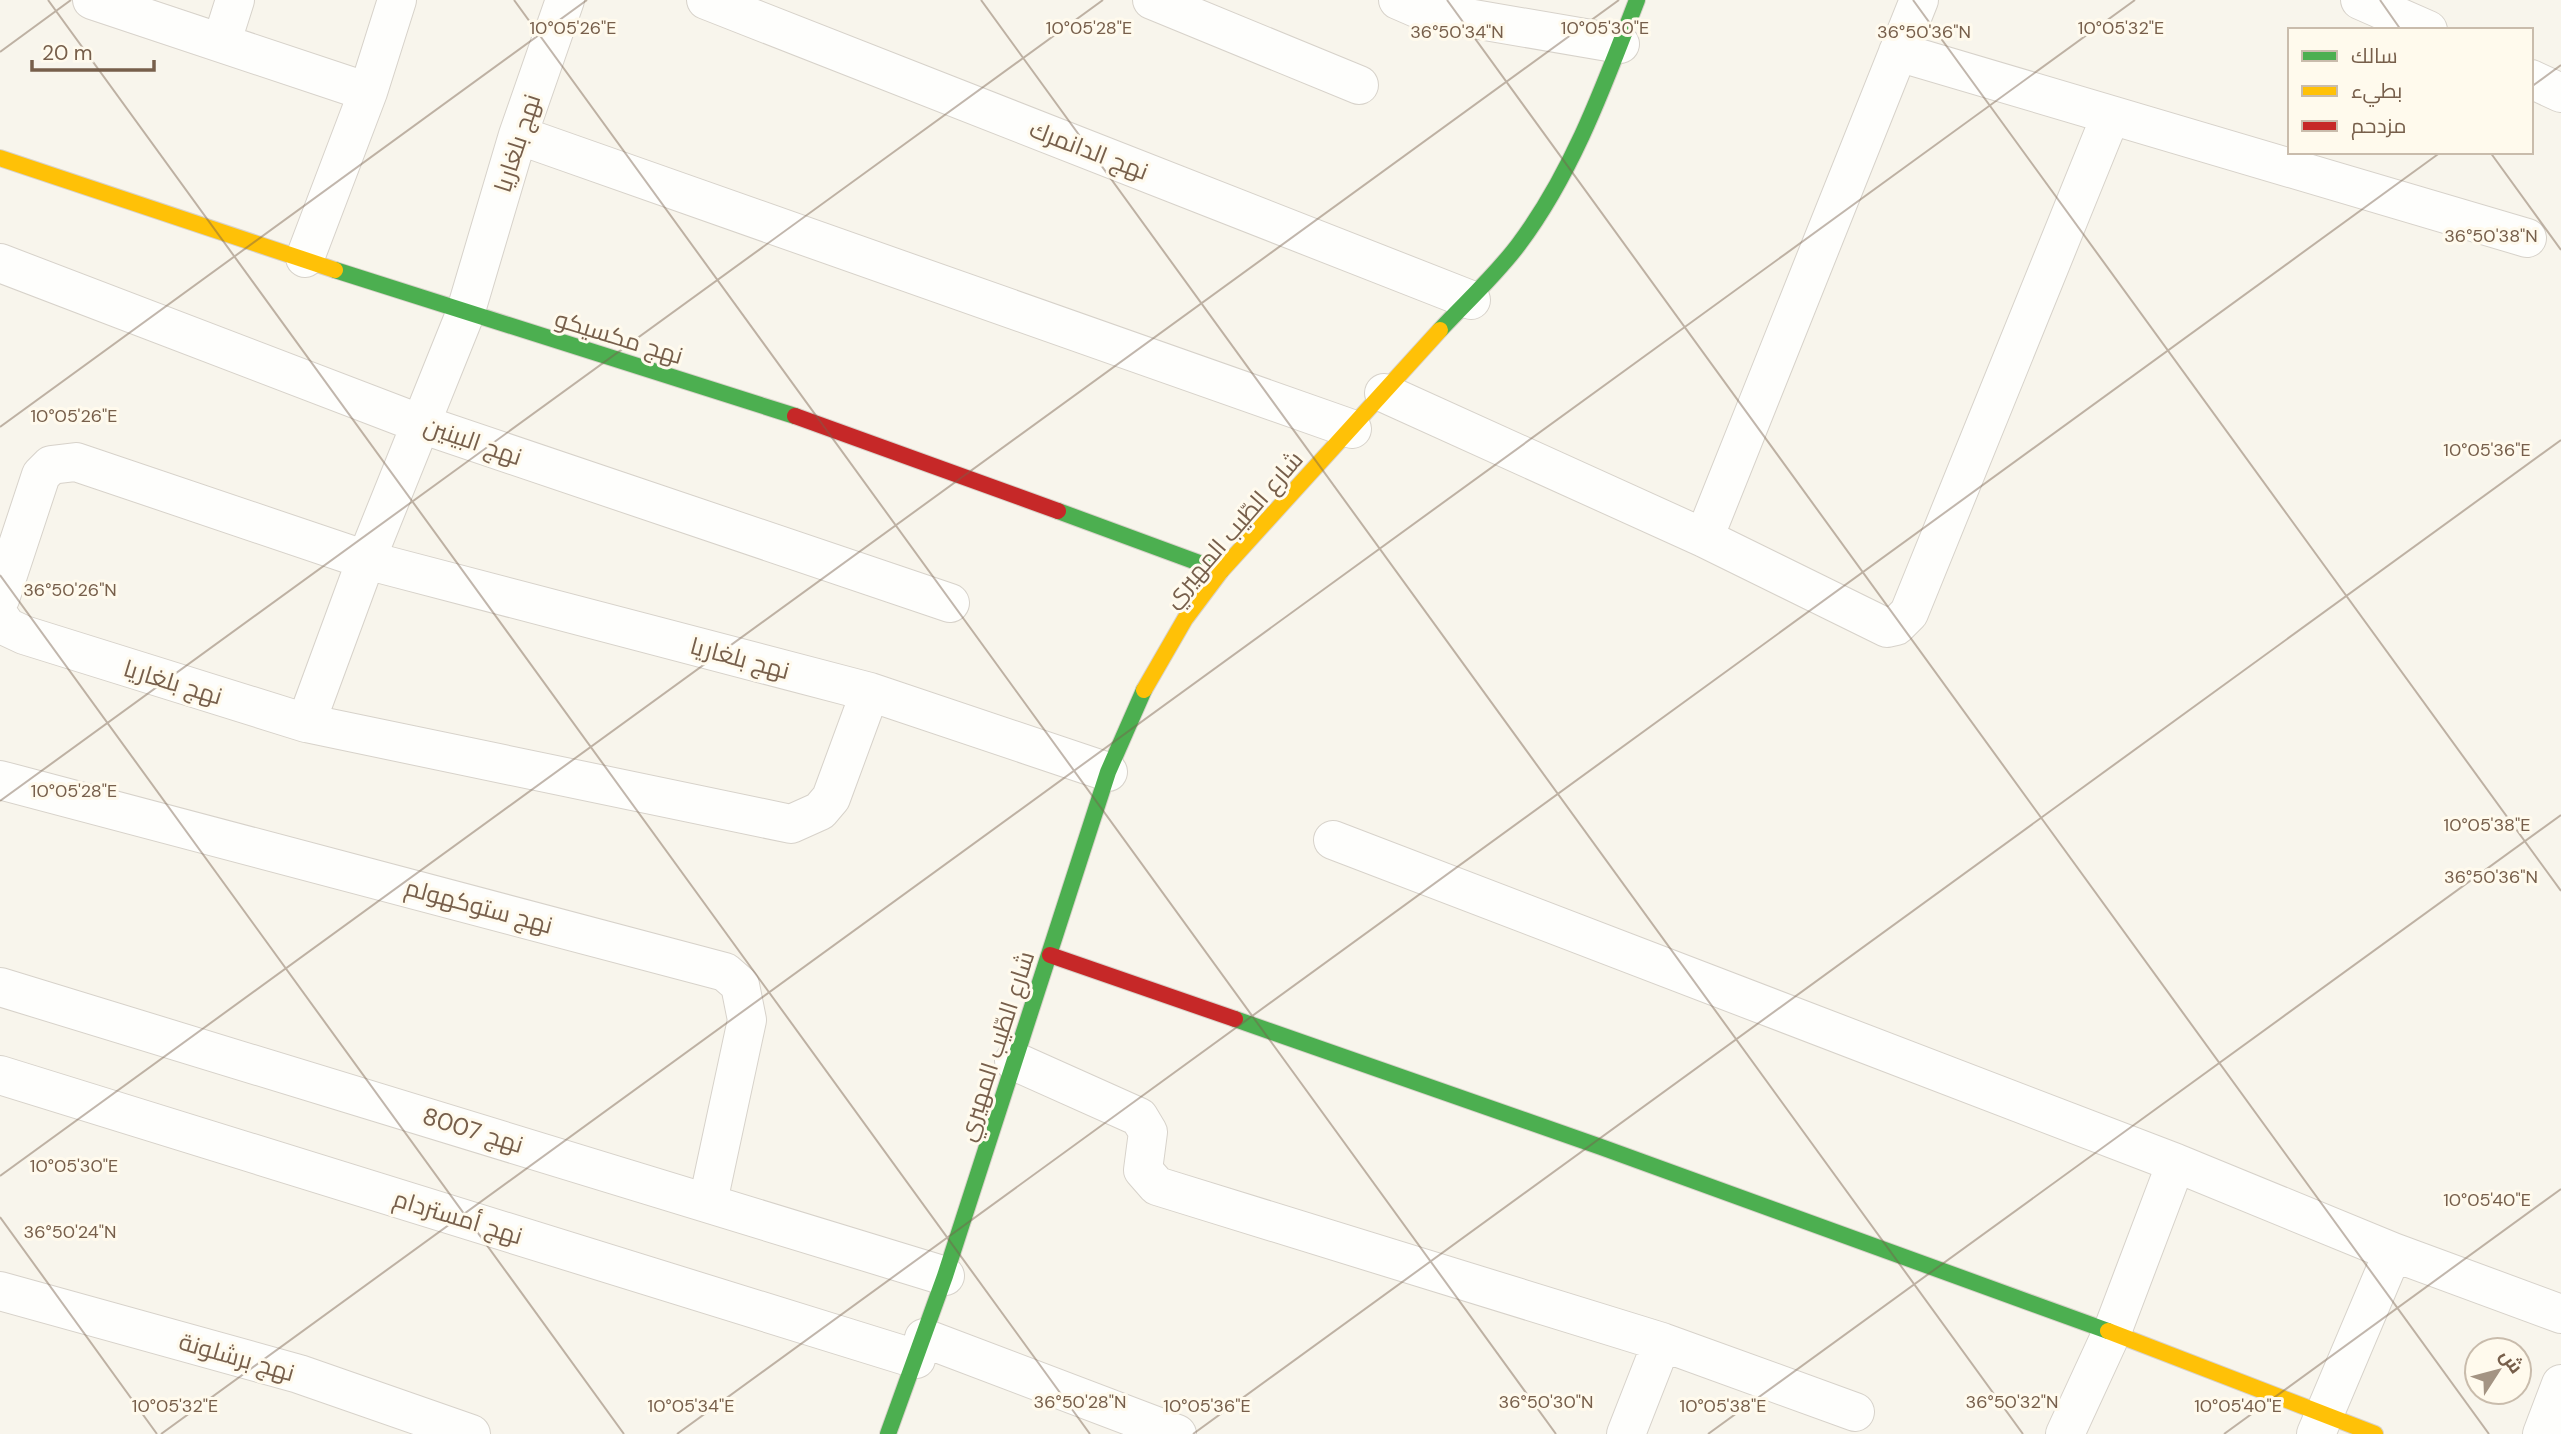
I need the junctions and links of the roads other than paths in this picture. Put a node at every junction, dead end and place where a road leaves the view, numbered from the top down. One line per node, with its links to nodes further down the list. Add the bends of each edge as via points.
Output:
1 (92, 0): 12 (street)
2 (235, 0): 12 (street)
3 (397, 0): 17 (street)
4 (565, 0): 20 (street, نهج بلغاريا)
5 (706, 0): 25 (street, نهج الدانمرك)
6 (1152, 0): 16 (street)
7 (1398, 0): 13 (street, via 1421,10)
8 (1637, 0): 13 (street, شارع الطّيب المهيري)
9 (1919, 0): 14 (street)
10 (2360, 0): 11 (street)
11 (2423, 28)
12 (222, 41): 17 (street)
13 (1620, 44): 25 (street, شارع الطّيب المهيري, via 1536,219)
14 (1898, 52): 19 (street); 30 (street)
15 (2533, 80): 18 (street)
16 (1359, 85)
17 (368, 92): 23 (street)
18 (2561, 93)
19 (2111, 115): 22 (street); 30 (street, via 1903,621 1887,628)
20 (518, 135): 26 (street, نهج بلغاريا); 29 (street)
21 (0, 158): 23 (street, نهج مكسيكو)
22 (2528, 238)
23 (304, 258): 26 (street, نهج مكسيكو)
24 (0, 263): 28 (street, نهج البينين)
25 (1471, 300): 27 (street, شارع الطّيب المهيري)
26 (465, 314): 28 (street, نهج بلغاريا); 32 (street, نهج مكسيكو, via 774,408)
27 (1384, 393): 29 (street, شارع الطّيب المهيري); 30 (street)
28 (421, 424): 31 (street, نهج بلغاريا); 34 (street, نهج البينين)
29 (1352, 429): 32 (street, شارع الطّيب المهيري)
30 (1704, 538)
31 (366, 560): 33 (street, نهج بلغاريا, via 76,462 64,462 51,465 41,475); 36 (street, نهج بلغاريا); 37 (street, نهج بلغاريا)
32 (1221, 571): 38 (street, شارع الطّيب المهيري, via 1184,616 1160,656 1134,705)
33 (0, 599)
34 (950, 603)
35 (0, 617): 37 (street, نهج بلغاريا, via 7,627 24,635)
36 (870, 692): 37 (street, via 831,797 820,811 791,824); 38 (street, نهج بلغاريا)
37 (306, 723)
38 (1108, 772): 41 (street, شارع الطّيب المهيري)
39 (0, 780): 46 (street, نهج ستوكهولم, via 725,972 740,985 747,1020)
40 (1333, 840): 45 (street)
41 (1050, 955): 43 (street, شارع الطّيب المهيري); 51 (street)
42 (0, 987): 46 (street, نهج 8007)
43 (1014, 1061): 48 (street, شارع الطّيب المهيري); 52 (street, via 1139,1117 1148,1132 1143,1170 1157,1186)
44 (0, 1076): 53 (street, نهج أمستردام)
45 (2176, 1163): 47 (street); 51 (street)
46 (708, 1202): 48 (street, نهج 8007)
47 (2393, 1252): 50 (street); 56 (street)
48 (945, 1276): 53 (street, شارع الطّيب المهيري)
49 (0, 1291): 57 (street, نهج برشلونة, via 299,1374)
50 (2561, 1314)
51 (2112, 1332): 56 (street); 61 (street)
52 (1662, 1342): 55 (street); 60 (street)
53 (920, 1349): 58 (street, شارع الطّيب المهيري); 59 (street, نهج أمستردام)
54 (2561, 1384): 63 (street)
55 (1855, 1412)
56 (2321, 1423): 62 (street)
57 (471, 1434)
58 (888, 1434)
59 (1177, 1434)
60 (1626, 1434)
61 (2065, 1434)
62 (2375, 1434)
63 (2542, 1434)

